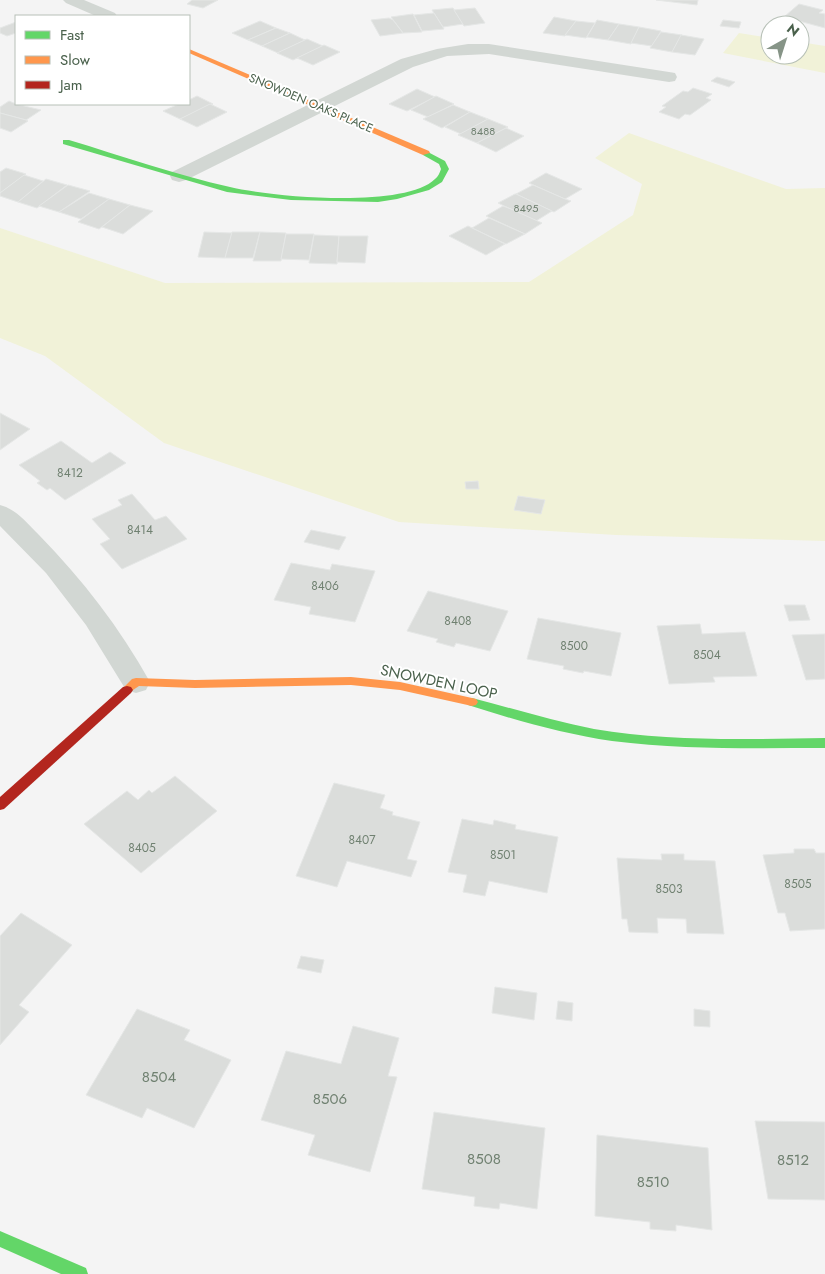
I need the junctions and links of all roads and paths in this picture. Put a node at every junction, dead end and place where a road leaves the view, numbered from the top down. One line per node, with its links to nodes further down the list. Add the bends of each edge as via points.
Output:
1 (71, 0): 2 (street)
2 (107, 15)
3 (190, 51): 5 (street, SNOWDEN OAKS PLACE)
4 (669, 77): 5 (street, via 489,49 455,50 426,55)
5 (318, 106): 7 (street); 7 (street, SNOWDEN OAKS PLACE, via 434,157 445,169 439,180 415,192 378,200 291,198 249,193)
6 (66, 142): 7 (street)
7 (179, 176)
8 (0, 513): 9 (street, via 55,567 96,618)
9 (136, 682): 10 (street, SNOWDEN LOOP, via 369,682 401,686 553,725 610,736 689,743); 11 (street)
10 (825, 743)
11 (0, 805)
12 (0, 1239): 13 (street)
13 (80, 1274)

